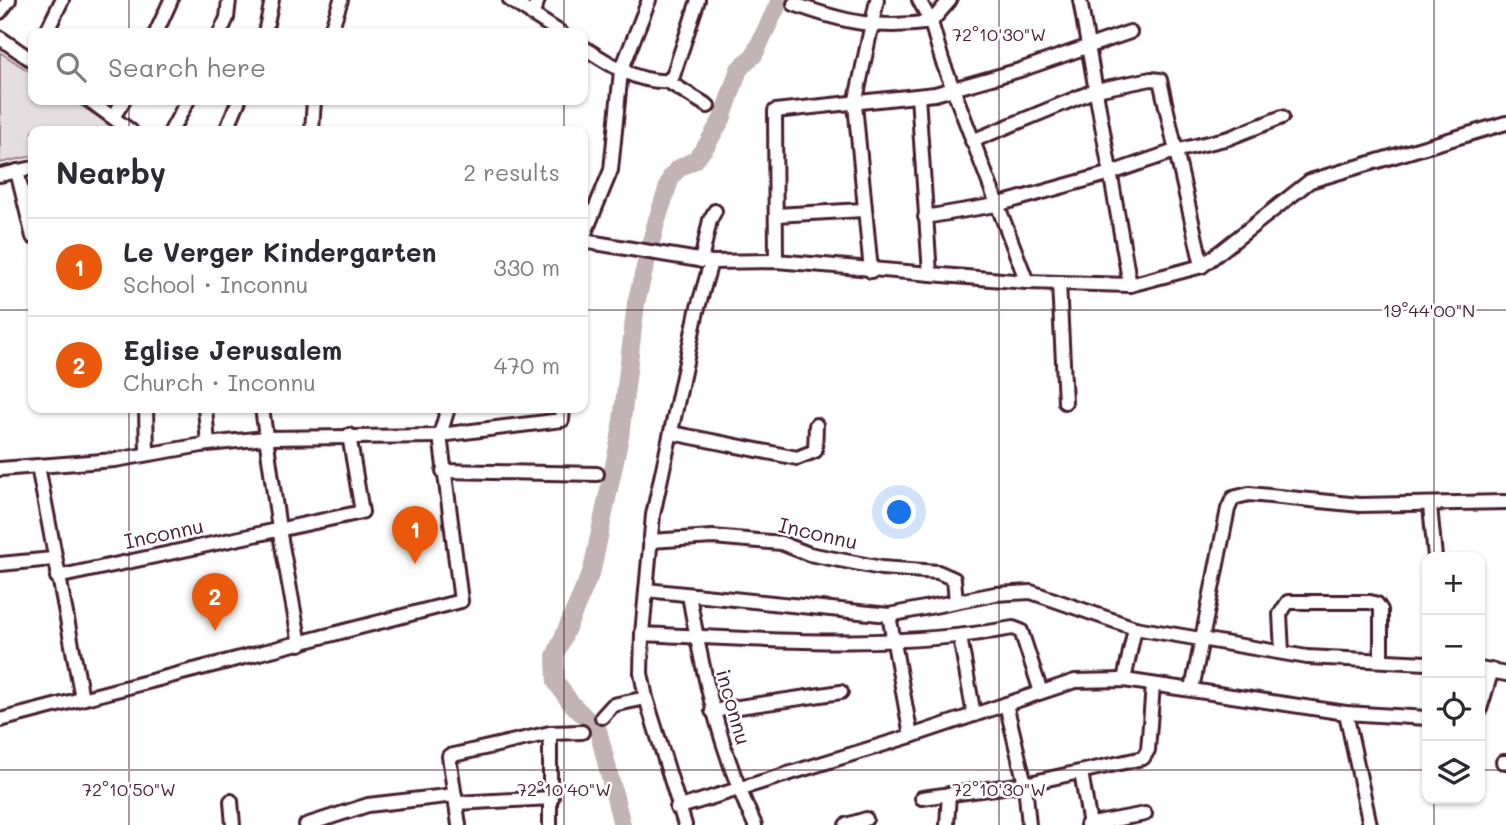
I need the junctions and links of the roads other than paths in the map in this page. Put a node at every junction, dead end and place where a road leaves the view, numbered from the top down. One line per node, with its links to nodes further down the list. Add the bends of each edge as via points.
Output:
1 (9, 0): 16 (street)
2 (62, 0): 20 (street)
3 (172, 0): 21 (street)
4 (229, 0): 22 (street)
5 (272, 0): 23 (street)
6 (341, 0): 24 (street)
7 (510, 0): 17 (street)
8 (538, 0): 17 (street)
9 (649, 0): 31 (street)
10 (698, 0): 32 (street)
11 (877, 0): 19 (street)
12 (919, 0): 18 (street)
13 (950, 0): 18 (street)
14 (1080, 0): 28 (street)
15 (794, 4): 19 (street)
16 (0, 12)
17 (532, 15): 25 (street)
18 (931, 22): 19 (street); 33 (street)
19 (871, 26): 36 (street)
20 (48, 28)
21 (158, 28)
22 (222, 28)
23 (266, 28)
24 (332, 28)
25 (553, 28)
26 (1130, 32): 28 (street)
27 (0, 38): 30 (street)
28 (1087, 46): 33 (street); 34 (street)
29 (588, 50): 31 (street)
30 (28, 56)
31 (622, 68): 32 (street, via 657,82); 62 (street, via 611,170)
32 (667, 81): 42 (street)
33 (953, 90): 35 (street); 50 (street)
34 (1096, 90): 50 (street); 51 (street, via 1160,80); 54 (street)
35 (918, 96): 36 (street); 61 (street)
36 (855, 104): 57 (street); 59 (street, via 775,111)
37 (96, 105): 43 (street)
38 (121, 105): 43 (street)
39 (185, 105): 47 (street)
40 (237, 105): 48 (street)
41 (314, 105): 49 (street)
42 (708, 106)
43 (113, 117): 46 (street)
44 (1282, 117): 51 (street, via 1229,138)
45 (1506, 123): 66 (street, via 1310,181)
46 (125, 126)
47 (174, 126)
48 (228, 126)
49 (312, 126)
50 (972, 141): 56 (street)
51 (1175, 151): 54 (street); 66 (street)
52 (28, 169): 53 (street)
53 (17, 171): 55 (street); 60 (street)
54 (1111, 173): 56 (street); 71 (street)
55 (0, 175)
56 (996, 205): 61 (street); 69 (street)
57 (863, 210): 59 (street); 67 (street)
58 (715, 211): 64 (street)
59 (776, 215): 65 (street)
60 (28, 216)
61 (925, 217): 68 (street)
62 (588, 228)
63 (588, 241): 64 (street)
64 (706, 261): 65 (street); 79 (street)
65 (776, 261): 67 (street)
66 (1202, 266): 71 (street)
67 (871, 271): 68 (street)
68 (930, 274): 69 (street)
69 (1027, 282): 70 (street)
70 (1059, 283): 71 (street); 72 (street)
71 (1130, 285)
72 (1065, 402)
73 (146, 413): 84 (street)
74 (205, 413): 83 (street)
75 (262, 413): 82 (street)
76 (446, 413): 81 (street)
77 (563, 413): 81 (street, via 562,420)
78 (816, 425): 79 (street, via 815,451 797,458)
79 (673, 432): 92 (street)
80 (349, 435): 81 (street); 82 (street); 91 (street, Inconnu, via 362,512)
81 (439, 436): 87 (street)
82 (265, 438): 83 (street); 91 (street)
83 (208, 444): 84 (street)
84 (147, 454): 85 (street)
85 (37, 466): 86 (street); 94 (street)
86 (0, 469)
87 (443, 471): 88 (street); 107 (street, via 461,601)
88 (597, 474)
89 (1506, 502): 90 (street)
90 (1430, 506): 93 (street); 105 (street, via 1249,495 1233,498)
91 (279, 529): 96 (street, Inconnu); 107 (street)
92 (650, 541): 97 (street); 99 (street, Inconnu, via 713,537 781,543 809,554 881,568 938,572 954,579)
93 (1434, 552)
94 (53, 559): 95 (street); 96 (street)
95 (0, 564)
96 (57, 577): 118 (street)
97 (646, 590): 98 (street); 102 (street)
98 (689, 594): 100 (street); 103 (street, inconnu)
99 (956, 601): 100 (street); 101 (street, via 1031,592)
100 (889, 615): 106 (street)
101 (1135, 628): 105 (street); 113 (street)
102 (642, 634): 103 (street, Inconnu); 119 (street)
103 (696, 637): 106 (street, Inconnu); 121 (street, inconnu)
104 (960, 637): 106 (street, Inconnu); 117 (street, Inconnu, via 1018,629); 123 (street)
105 (1201, 639): 108 (street); 115 (street)
106 (894, 643): 129 (street)
107 (300, 644): 118 (street)
108 (1282, 652): 109 (street); 109 (street, via 1280,614 1288,603 1370,602 1381,610)
109 (1381, 659): 110 (street)
110 (1422, 663)
111 (1486, 669): 112 (street)
112 (1506, 674)
113 (1124, 680): 114 (street); 117 (street, via 1075,681)
114 (1153, 685): 115 (street); 130 (street, via 1147,755)
115 (1192, 689): 122 (street)
116 (841, 692): 121 (street, Inconnu)
117 (1041, 692): 120 (street)
118 (82, 698): 126 (street)
119 (646, 698): 124 (street, via 612,705); 138 (street)
120 (1006, 704): 123 (street); 131 (street)
121 (712, 711): 132 (street, inconnu)
122 (1346, 713): 125 (street); 151 (street)
123 (974, 715): 129 (street)
124 (602, 717)
125 (1422, 718)
126 (0, 720)
127 (582, 732): 128 (street)
128 (550, 733): 134 (street); 136 (street, via 449,756)
129 (911, 736): 132 (street)
130 (1081, 772): 131 (street); 150 (street)
131 (1026, 784): 133 (street); 149 (street)
132 (738, 787): 138 (street); 146 (street, inconnu)
133 (949, 794): 135 (street); 148 (street)
134 (552, 798): 136 (street); 144 (street)
135 (922, 798)
136 (455, 799): 142 (street, via 368,805); 143 (street)
137 (231, 802): 141 (street)
138 (677, 808): 145 (street)
139 (1144, 814): 150 (street)
140 (866, 818): 147 (street)
141 (233, 825)
142 (306, 825)
143 (459, 825)
144 (550, 825)
145 (685, 825)
146 (755, 825)
147 (846, 825)
148 (947, 825)
149 (1029, 825)
150 (1089, 825)
151 (1370, 825)

